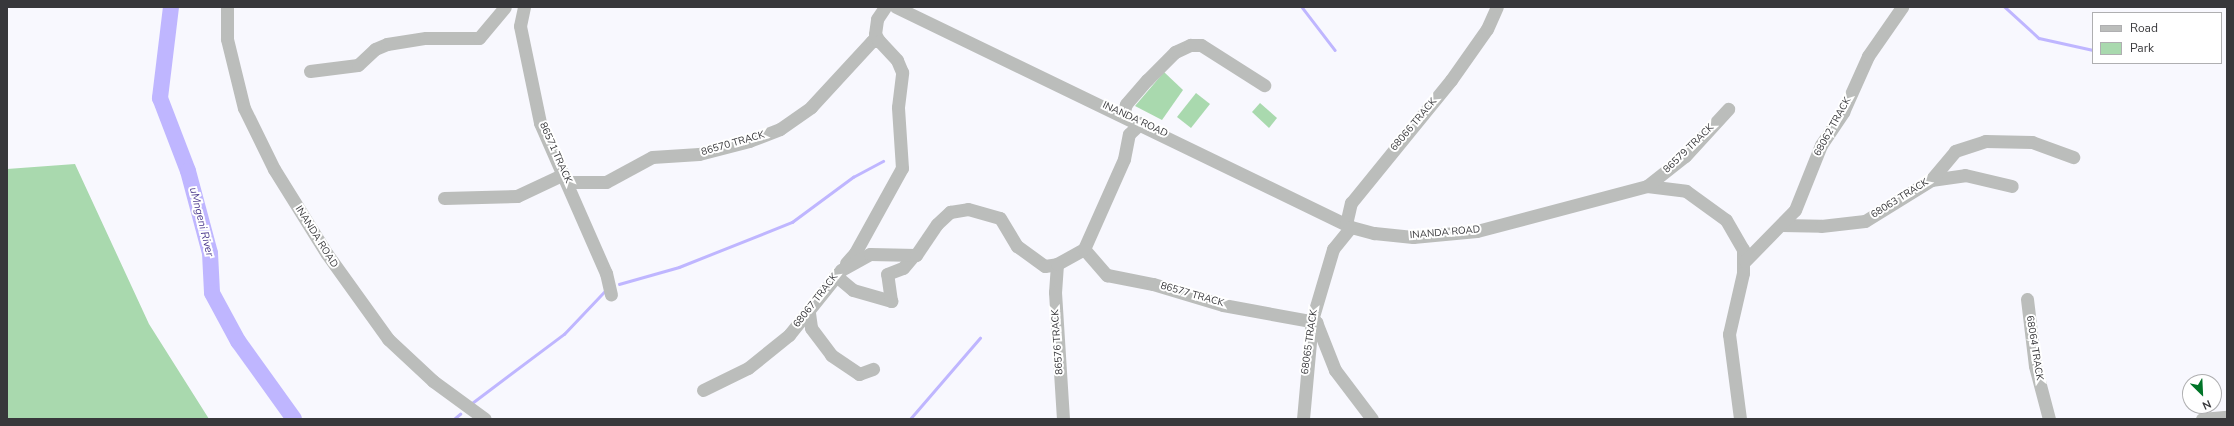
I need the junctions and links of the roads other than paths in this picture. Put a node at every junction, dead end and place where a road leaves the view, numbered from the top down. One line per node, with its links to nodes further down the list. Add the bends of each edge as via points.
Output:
1 (227, 7): 37 (street, INANDA ROAD, via 227,39 233,72 246,115 274,169 327,254 388,339 434,382)
2 (505, 7): 9 (street, via 479,38 426,38 387,44 375,49 358,65)
3 (524, 7): 15 (street, 86571 TRACK, via 520,26 538,116)
4 (885, 7): 8 (street, via 876,24)
5 (896, 7): 12 (street, INANDA ROAD)
6 (1497, 7): 22 (street, 68066 TRACK, via 1484,33 1451,80 1352,203)
7 (1902, 7): 23 (street, 68062 TRACK, via 1868,56 1843,112 1819,150 1800,202)
8 (879, 41): 17 (street, 86570 TRACK, via 872,41 811,107 780,129 749,141 700,154 652,156 610,181); 28 (street, via 897,60 902,72 898,107 902,168 855,253)
9 (310, 71)
10 (1264, 86): 12 (street, via 1197,45 1180,49 1164,63 1126,104)
11 (1728, 109): 18 (street, 86579 TRACK, via 1685,156)
12 (1123, 115): 13 (street, INANDA ROAD)
13 (1141, 122): 22 (street, INANDA ROAD); 24 (street, via 1129,134 1124,159)
14 (2073, 157): 16 (street, 68063 TRACK, via 2032,142 1985,141 1955,151)
15 (566, 178): 17 (street, 86570 TRACK); 20 (street, 86571 TRACK); 21 (street, 86570 TRACK, via 517,196)
16 (1931, 180): 19 (street, via 1965,176); 23 (street, 68063 TRACK, via 1865,221 1821,226)
17 (599, 182): 20 (street)
18 (1647, 186): 22 (street, INANDA ROAD, via 1477,231 1399,236); 26 (street, INANDA ROAD, via 1686,191 1712,207 1736,234)
19 (2012, 186)
20 (575, 197): 29 (street, 86571 TRACK, via 609,279)
21 (444, 198)
22 (1348, 225): 32 (street, 68065 TRACK, via 1333,249)
23 (1782, 225): 26 (street, 68062 TRACK)
24 (1084, 249): 27 (street); 32 (street, 86577 TRACK, via 1107,275 1289,320)
25 (913, 256): 27 (street, via 943,216 968,209 1000,218 1025,252 1044,266); 28 (street, 68067 TRACK, via 870,254); 28 (street, via 903,268 887,274 890,301 853,290)
26 (1745, 261): 40 (street, via 1728,334)
27 (1057, 264): 36 (street, 86576 TRACK, via 1055,292)
28 (838, 273): 31 (street, 68067 TRACK)
29 (611, 294)
30 (2027, 299): 41 (street, 68064 TRACK, via 2035,366)
31 (809, 313): 33 (street, via 811,328 832,355 859,374); 34 (street, 68067 TRACK, via 748,368)
32 (1312, 320): 38 (street, 68065 TRACK); 39 (street, via 1318,325 1335,370)
33 (873, 369)
34 (703, 390)
35 (2227, 417): 42 (street)
36 (1064, 418)
37 (485, 419)
38 (1303, 419)
39 (1372, 419)
40 (1740, 419)
41 (2049, 419)
42 (2202, 419)

